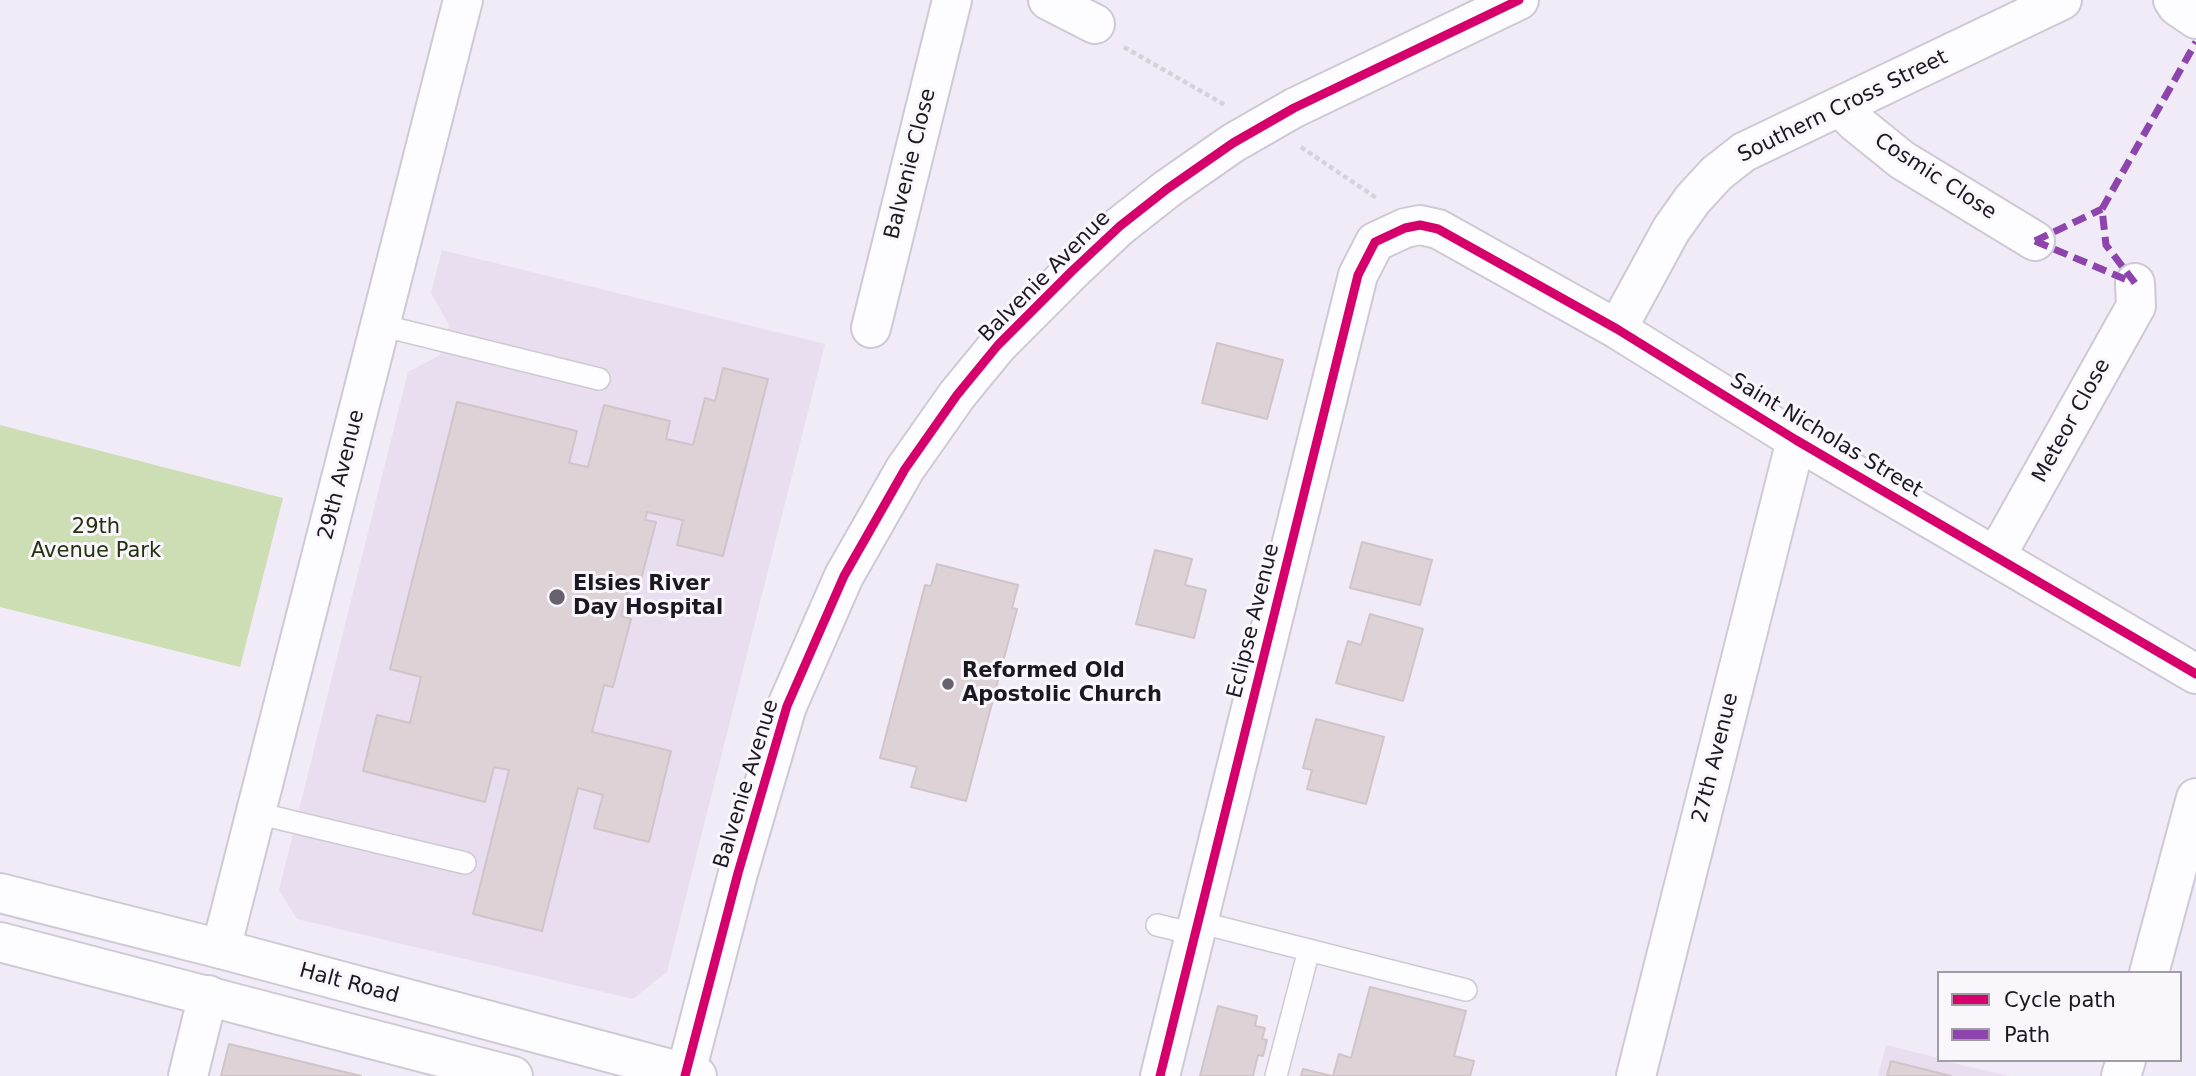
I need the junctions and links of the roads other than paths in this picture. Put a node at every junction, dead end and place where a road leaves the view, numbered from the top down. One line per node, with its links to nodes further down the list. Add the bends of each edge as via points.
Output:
1 (463, 0): 13 (street, 29th Avenue)
2 (952, 0): 14 (street, Balvenie Close)
3 (1048, 0): 8 (street)
4 (1519, 0): 32 (street, Balvenie Avenue, via 1294,108 1167,189 1063,281 998,345 957,395 905,469 844,576 787,706 735,887)
5 (2062, 0): 9 (street, Southern Cross Street)
6 (2173, 0): 7 (street)
7 (2196, 19)
8 (1108, 35)
9 (1840, 106): 11 (street, Cosmic Close, via 1902,160); 15 (street, Southern Cross Street, via 1744,152 1717,173 1671,230)
10 (1438, 229): 15 (street, Saint Nicholas Street); 25 (street, Eclipse Avenue, via 1405,228 1375,242 1358,275)
11 (2035, 240)
12 (2135, 283): 18 (street, Meteor Close, via 2136,306)
13 (380, 325): 16 (lane); 21 (street, 29th Avenue)
14 (872, 328)
15 (1617, 329): 17 (street, Saint Nicholas Street)
16 (599, 379)
17 (1796, 440): 18 (street, Saint Nicholas Street); 37 (street, 27th Avenue)
18 (1996, 556): 19 (street, Saint Nicholas Street)
19 (2196, 674)
20 (2196, 798): 29 (street)
21 (256, 813): 22 (lane); 27 (street, 29th Avenue)
22 (465, 863)
23 (0, 893): 27 (street, Halt Road)
24 (1157, 925): 25 (lane)
25 (1196, 928): 28 (lane); 35 (street, Eclipse Avenue)
26 (0, 942): 31 (street)
27 (221, 949): 32 (street, Halt Road)
28 (1309, 950): 30 (lane); 36 (lane)
29 (2150, 971)
30 (1466, 990)
31 (208, 995): 33 (street); 34 (street)
32 (689, 1075)
33 (188, 1076)
34 (513, 1076)
35 (1160, 1076)
36 (1276, 1076)
37 (1636, 1076)

